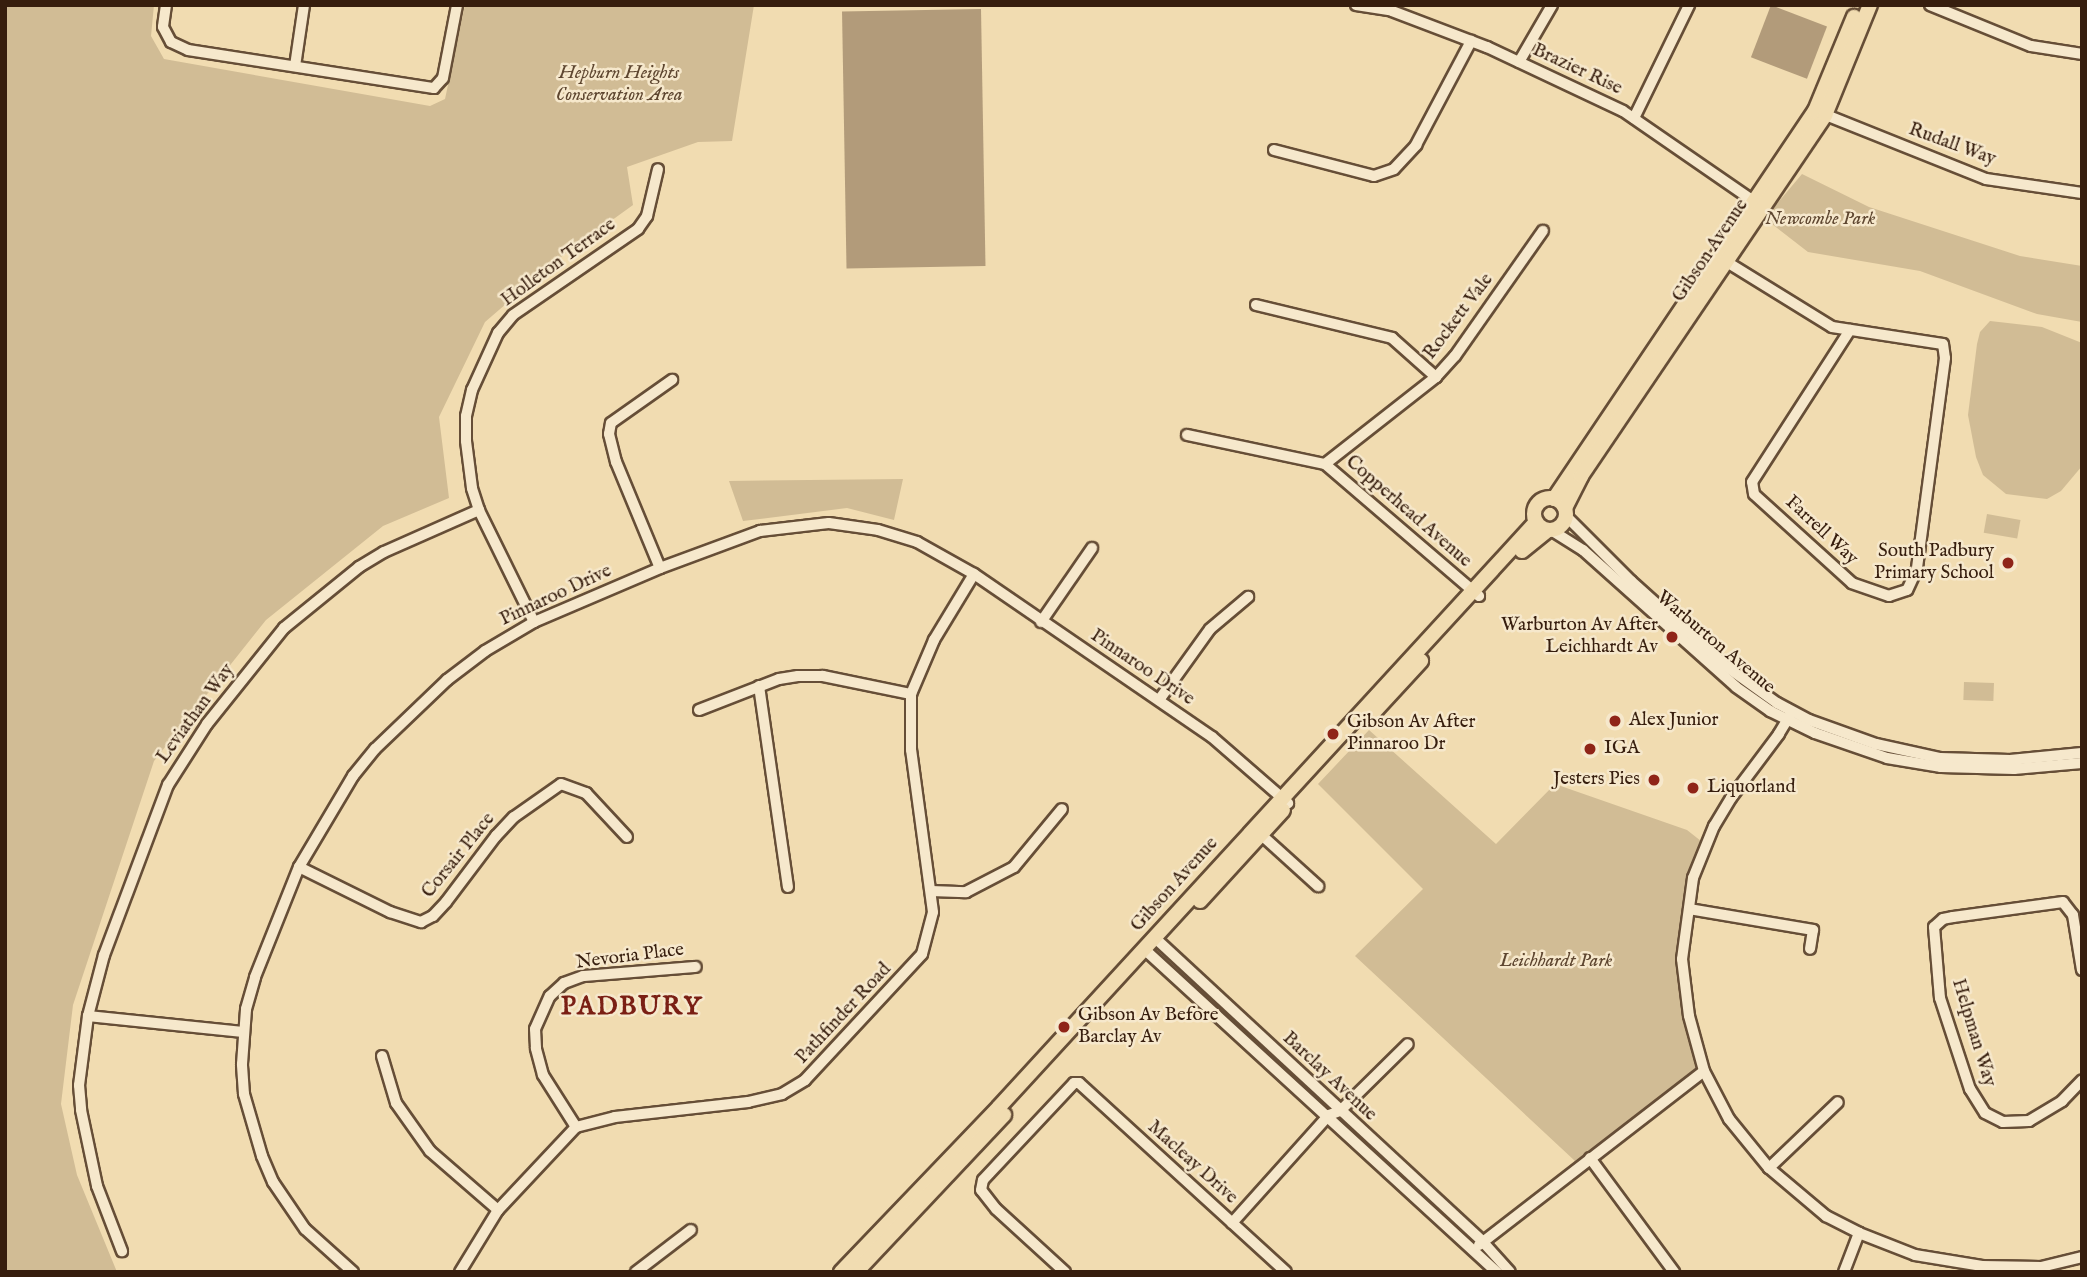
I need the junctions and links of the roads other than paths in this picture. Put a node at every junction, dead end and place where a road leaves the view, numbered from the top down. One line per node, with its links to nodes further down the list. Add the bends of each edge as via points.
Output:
1 (166, 5): 13 (street, via 163,27 171,42 188,50)
2 (304, 5): 13 (street)
3 (457, 5): 13 (street, via 443,78 434,88)
4 (1356, 5): 10 (street, Brazier Rise, via 1392,11)
5 (1552, 5): 12 (street)
6 (1689, 5): 15 (street)
7 (1859, 5): 14 (main road, Gibson Avenue)
8 (1870, 5): 14 (main road, Gibson Avenue)
9 (1930, 5): 11 (street, via 2031,46)
10 (1471, 41): 12 (street, Brazier Rise); 16 (street, via 1416,145 1394,169 1374,176)
11 (2082, 54)
12 (1519, 62): 15 (street, Brazier Rise)
13 (295, 66)
14 (1820, 113): 18 (street, Rudall Way, via 1986,179); 19 (main road, Gibson Avenue)
15 (1633, 118): 19 (street, Brazier Rise)
16 (1273, 150)
17 (658, 169): 29 (street, Holleton Terrace, via 647,216 638,229 513,315 489,348 466,416 468,466)
18 (2082, 193)
19 (1759, 204): 21 (main road, Gibson Avenue)
20 (1543, 230): 24 (street, Rockett Vale)
21 (1722, 259): 23 (street, via 1832,327); 28 (main road, Gibson Avenue)
22 (1256, 305): 24 (street, via 1392,338)
23 (1850, 330): 23 (street, Farrell Way, via 1752,482 1754,494 1852,583 1889,596 1907,590 1917,569 1945,358 1943,344)
24 (1436, 377): 27 (street, Rockett Vale)
25 (672, 380): 32 (street, via 611,423 608,434)
26 (1187, 435): 27 (street, Copperhead Avenue)
27 (1325, 464): 34 (street, Copperhead Avenue)
28 (1562, 508): 30 (main road, via 1563,524); 30 (main road, via 1539,503 1535,512); 42 (street, Warburton Avenue, via 1632,581 1727,667)
29 (479, 510): 36 (street, Holleton Terrace); 58 (street, Leviathan Way, via 359,567 284,628 207,724 168,785 104,955)
30 (1545, 527): 34 (main road, Gibson Avenue); 42 (street, Warburton Avenue, via 1583,550 1724,677)
31 (1091, 548): 37 (street)
32 (660, 568): 33 (street, Pinnaroo Drive, via 760,531 829,523 917,542); 36 (street, Pinnaroo Drive)
33 (974, 574): 37 (street, Pinnaroo Drive); 39 (street, Pathfinder Road, via 934,640)
34 (1476, 593): 45 (main road, Gibson Avenue)
35 (1248, 597): 40 (street, via 1210,629)
36 (534, 622): 49 (street, Pinnaroo Drive, via 447,680 375,749 353,776)
37 (1041, 622): 40 (street, Pinnaroo Drive)
38 (759, 686): 39 (street, via 798,676 822,676); 41 (street); 50 (street)
39 (911, 694): 52 (street, Pathfinder Road, via 912,761)
40 (1159, 700): 45 (street, Pinnaroo Drive, via 1212,737)
41 (699, 710)
42 (1790, 716): 43 (street, Warburton Avenue, via 1940,758 2010,760); 44 (street, Warburton Avenue, via 1857,749 1927,766 1993,770); 53 (street, via 1714,825 1693,878)
43 (2082, 753)
44 (2082, 763)
45 (1285, 801): 47 (main road, Gibson Avenue)
46 (1062, 809): 52 (street, via 1014,867 966,892)
47 (1257, 831): 51 (street); 54 (main road, Gibson Avenue)
48 (626, 837): 49 (street, Corsair Place, via 586,793 561,784 514,817 446,902 421,922 390,912)
49 (299, 867): 59 (street, Pinnaroo Drive, via 255,977)
50 (788, 887)
51 (1318, 887)
52 (931, 891): 66 (street, Pathfinder Road, via 933,912 922,954 805,1080 782,1094 748,1102 615,1116)
53 (1689, 909): 55 (street, via 1813,930); 62 (street, via 1682,959)
54 (1152, 945): 65 (street, Barclay Avenue, via 1193,977); 80 (main road, Gibson Avenue); 81 (main road, Gibson Avenue)
55 (1810, 949)
56 (696, 967): 66 (street, Nevoria Place, via 583,976 564,983 550,996 535,1029 536,1048 543,1075)
57 (2082, 970): 63 (street, Helpman Way, via 2073,915 2063,902 1943,919 1933,934 1940,998 1970,1089 1985,1113 2003,1122 2029,1121 2062,1101)
58 (88, 1016): 59 (street); 74 (street, Leviathan Way, via 79,1085 81,1110 97,1186)
59 (243, 1032): 77 (street, Pinnaroo Drive, via 244,1094 273,1182 305,1229)
60 (1408, 1044): 65 (street)
61 (382, 1056): 69 (street, via 396,1103 430,1151)
62 (1704, 1071): 67 (street); 68 (street, via 1729,1119)
63 (2082, 1080)
64 (1838, 1102): 68 (street)
65 (1335, 1113): 70 (street); 73 (street, Barclay Avenue)
66 (576, 1128): 69 (street, Pathfinder Road)
67 (1590, 1158): 73 (street); 86 (street)
68 (1769, 1168): 72 (street, via 1826,1216)
69 (498, 1210): 78 (street, Pathfinder Road)
70 (1232, 1223): 82 (street, Macleay Drive, via 1074,1083 983,1180 981,1190); 83 (street, Macleay Drive)
71 (691, 1230): 79 (street)
72 (1859, 1233): 76 (street, via 1915,1255); 87 (street)
73 (1479, 1245): 84 (street, Barclay Avenue); 85 (street, Barclay Avenue)
74 (122, 1251)
75 (2082, 1257): 76 (street)
76 (2013, 1269)
77 (354, 1272)
78 (460, 1272)
79 (636, 1272)
80 (841, 1272)
81 (856, 1272)
82 (1065, 1272)
83 (1286, 1272)
84 (1497, 1272)
85 (1510, 1272)
86 (1674, 1272)
87 (1844, 1272)

